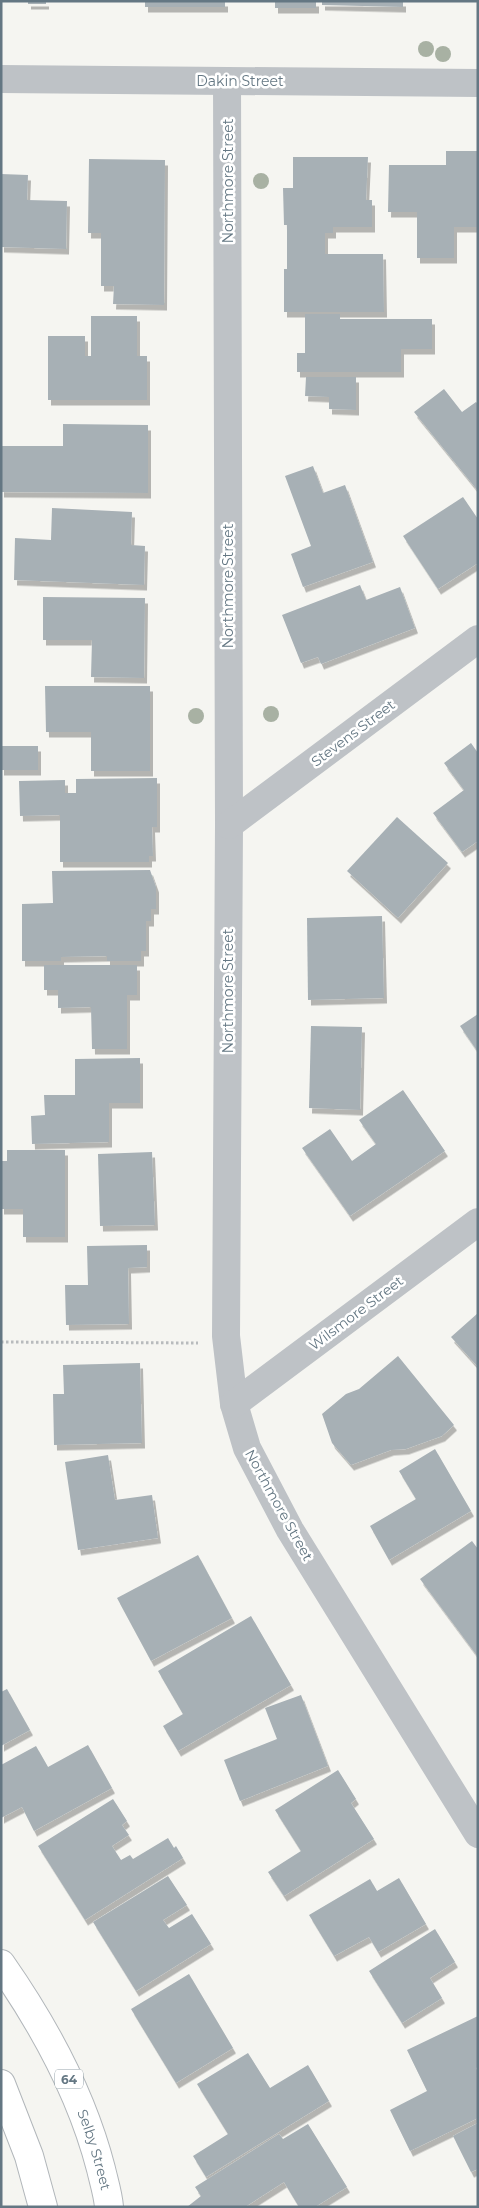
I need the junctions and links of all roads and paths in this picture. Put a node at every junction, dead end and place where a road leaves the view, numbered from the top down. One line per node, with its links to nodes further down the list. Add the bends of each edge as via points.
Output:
1 (1, 80): 2 (street, Dakin Street)
2 (227, 81): 3 (street, Dakin Street); 5 (street, Northmore Street)
3 (478, 83)
4 (478, 640): 5 (street, Stevens Street)
5 (229, 825): 9 (street, Northmore Street, via 226,1336)
6 (478, 1222): 9 (street, Wilsmore Street)
7 (1, 1342): 8 (path)
8 (206, 1343)
9 (234, 1404): 10 (street, Northmore Street, via 246,1448 290,1530)
10 (474, 1817)
11 (1, 1964): 13 (main road, Selby Street / 64, via 26,1999 64,2066 94,2143)
12 (1, 2084): 14 (main road, via 30,2156)
13 (103, 2205)
14 (43, 2207)

